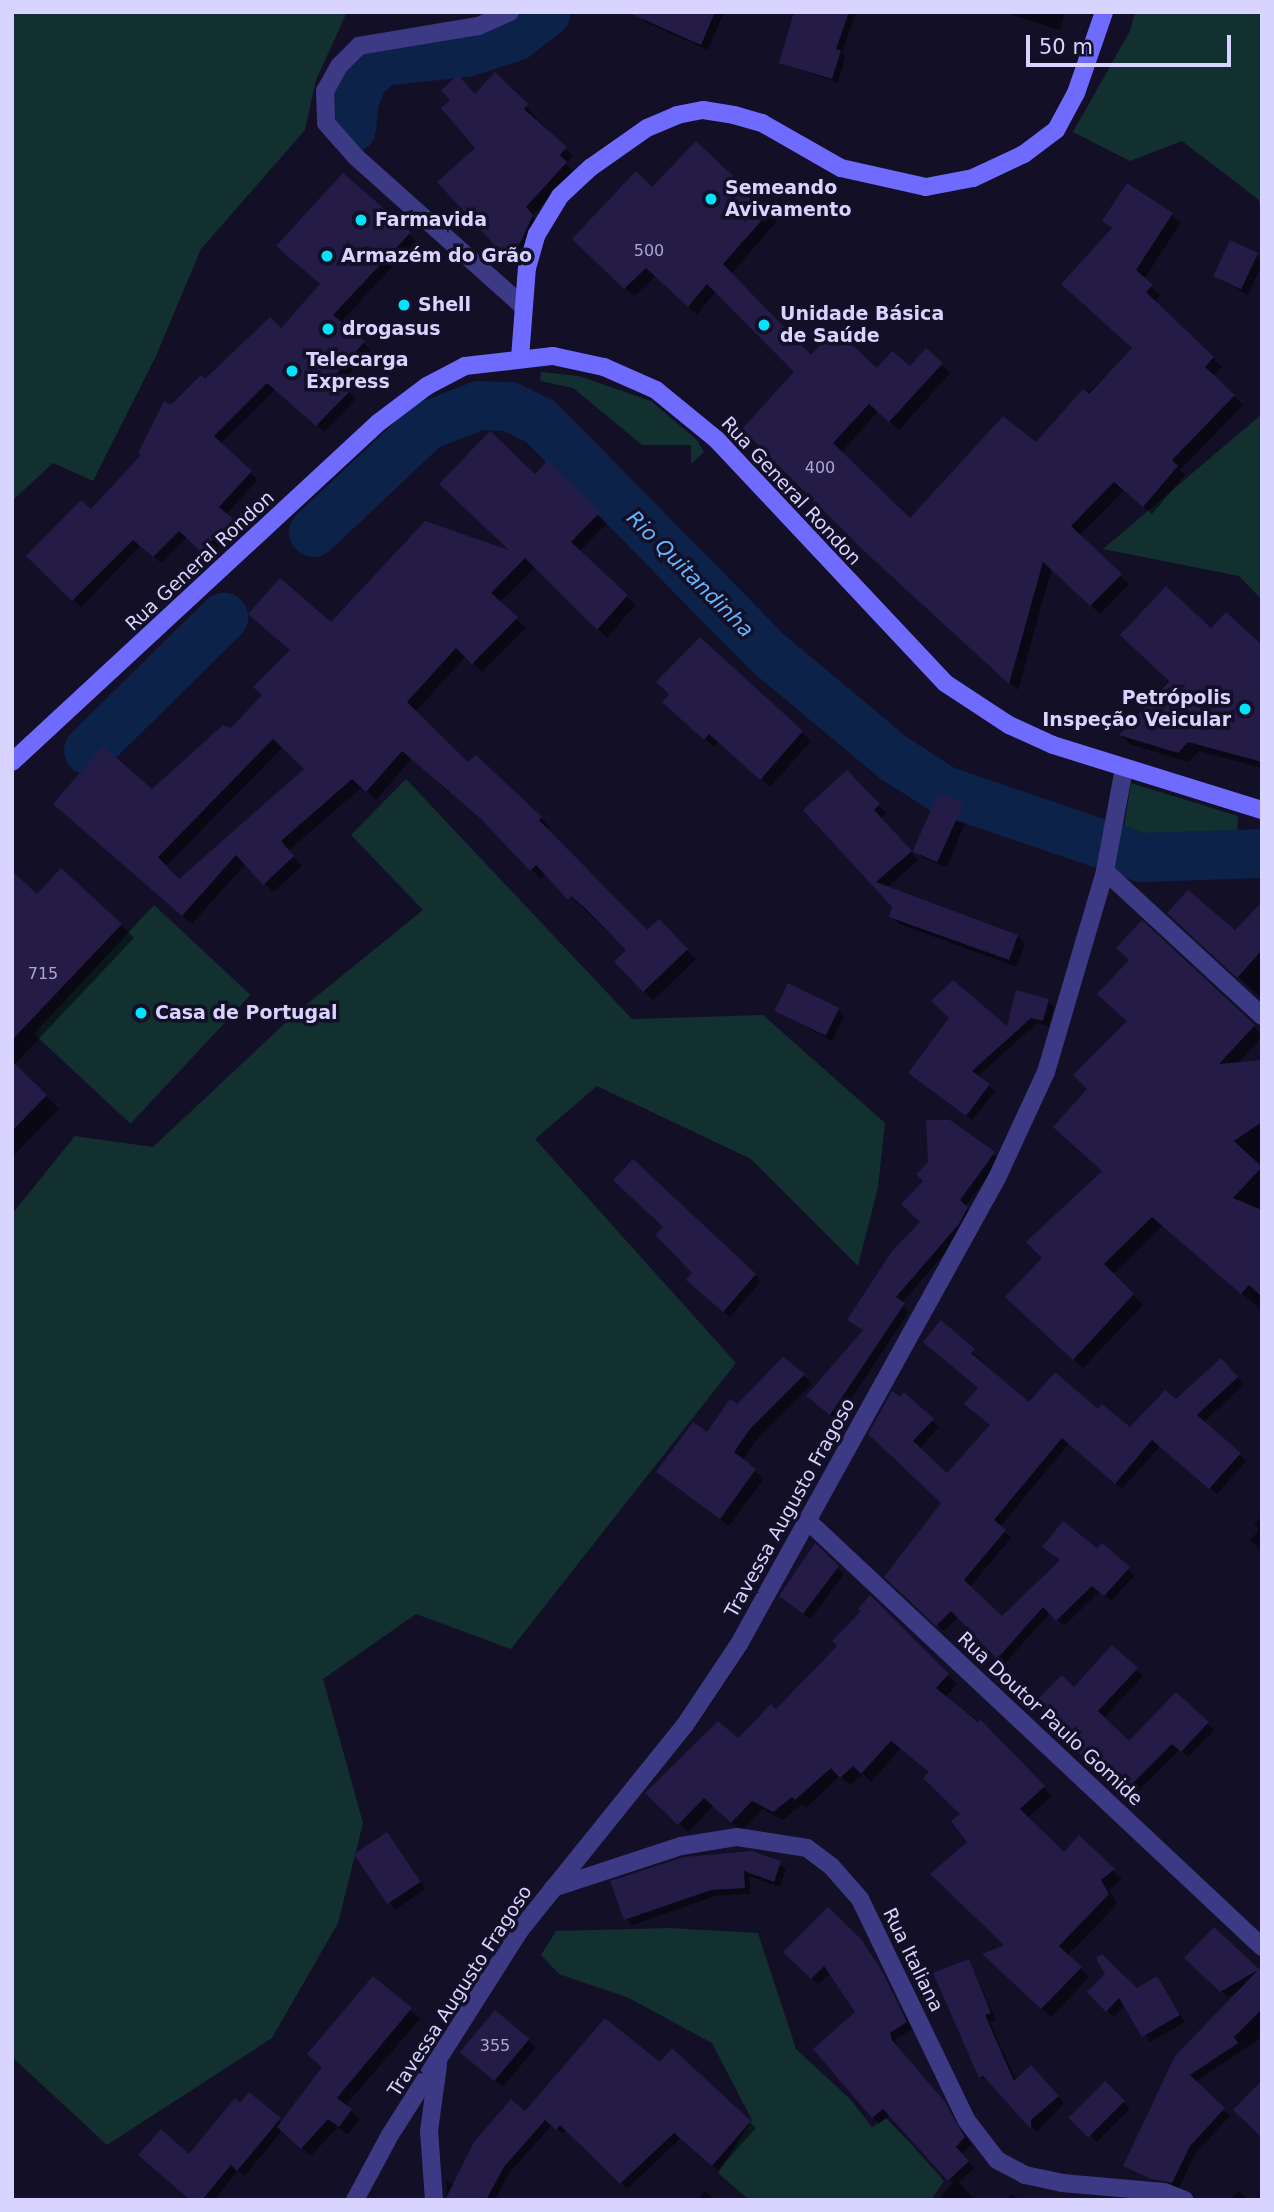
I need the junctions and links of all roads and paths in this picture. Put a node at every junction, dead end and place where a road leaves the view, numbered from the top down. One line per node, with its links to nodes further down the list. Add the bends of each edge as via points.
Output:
1 (510, 12): 3 (street, via 478,26 359,46 339,66 325,91 326,123 356,157)
2 (1104, 12): 3 (main road, via 1076,93 1056,130 1024,154 972,178 926,187 841,168 762,123 703,110 648,128 590,168 560,197 537,234 527,268)
3 (524, 307): 4 (main road)
4 (520, 358): 5 (main road, Rua General Rondon, via 465,366 428,386 378,423); 6 (main road, Rua General Rondon, via 553,356 604,367 656,390 717,440 945,683 1009,726)
5 (12, 762)
6 (1124, 768): 7 (main road, Rua General Rondon); 8 (street, Travessa Augusto Fragoso)
7 (1262, 810)
8 (1105, 871): 9 (street); 10 (street, Travessa Augusto Fragoso, via 1046,1072 1021,1130)
9 (1262, 1016)
10 (809, 1522): 11 (street, Travessa Augusto Fragoso, via 739,1644 685,1725); 12 (street, Rua Doutor Paulo Gomide)
11 (553, 1888): 13 (street, Travessa Augusto Fragoso, via 520,1930); 16 (street, Rua Italiana, via 681,1846 737,1837 807,1849 831,1866 860,1899 967,2121 997,2160 1025,2175 1062,2183 1164,2192)
12 (1262, 1947)
13 (439, 2059): 14 (street, Travessa Augusto Fragoso); 15 (street, via 429,2131)
14 (355, 2200)
15 (434, 2200)
16 (1185, 2200)

